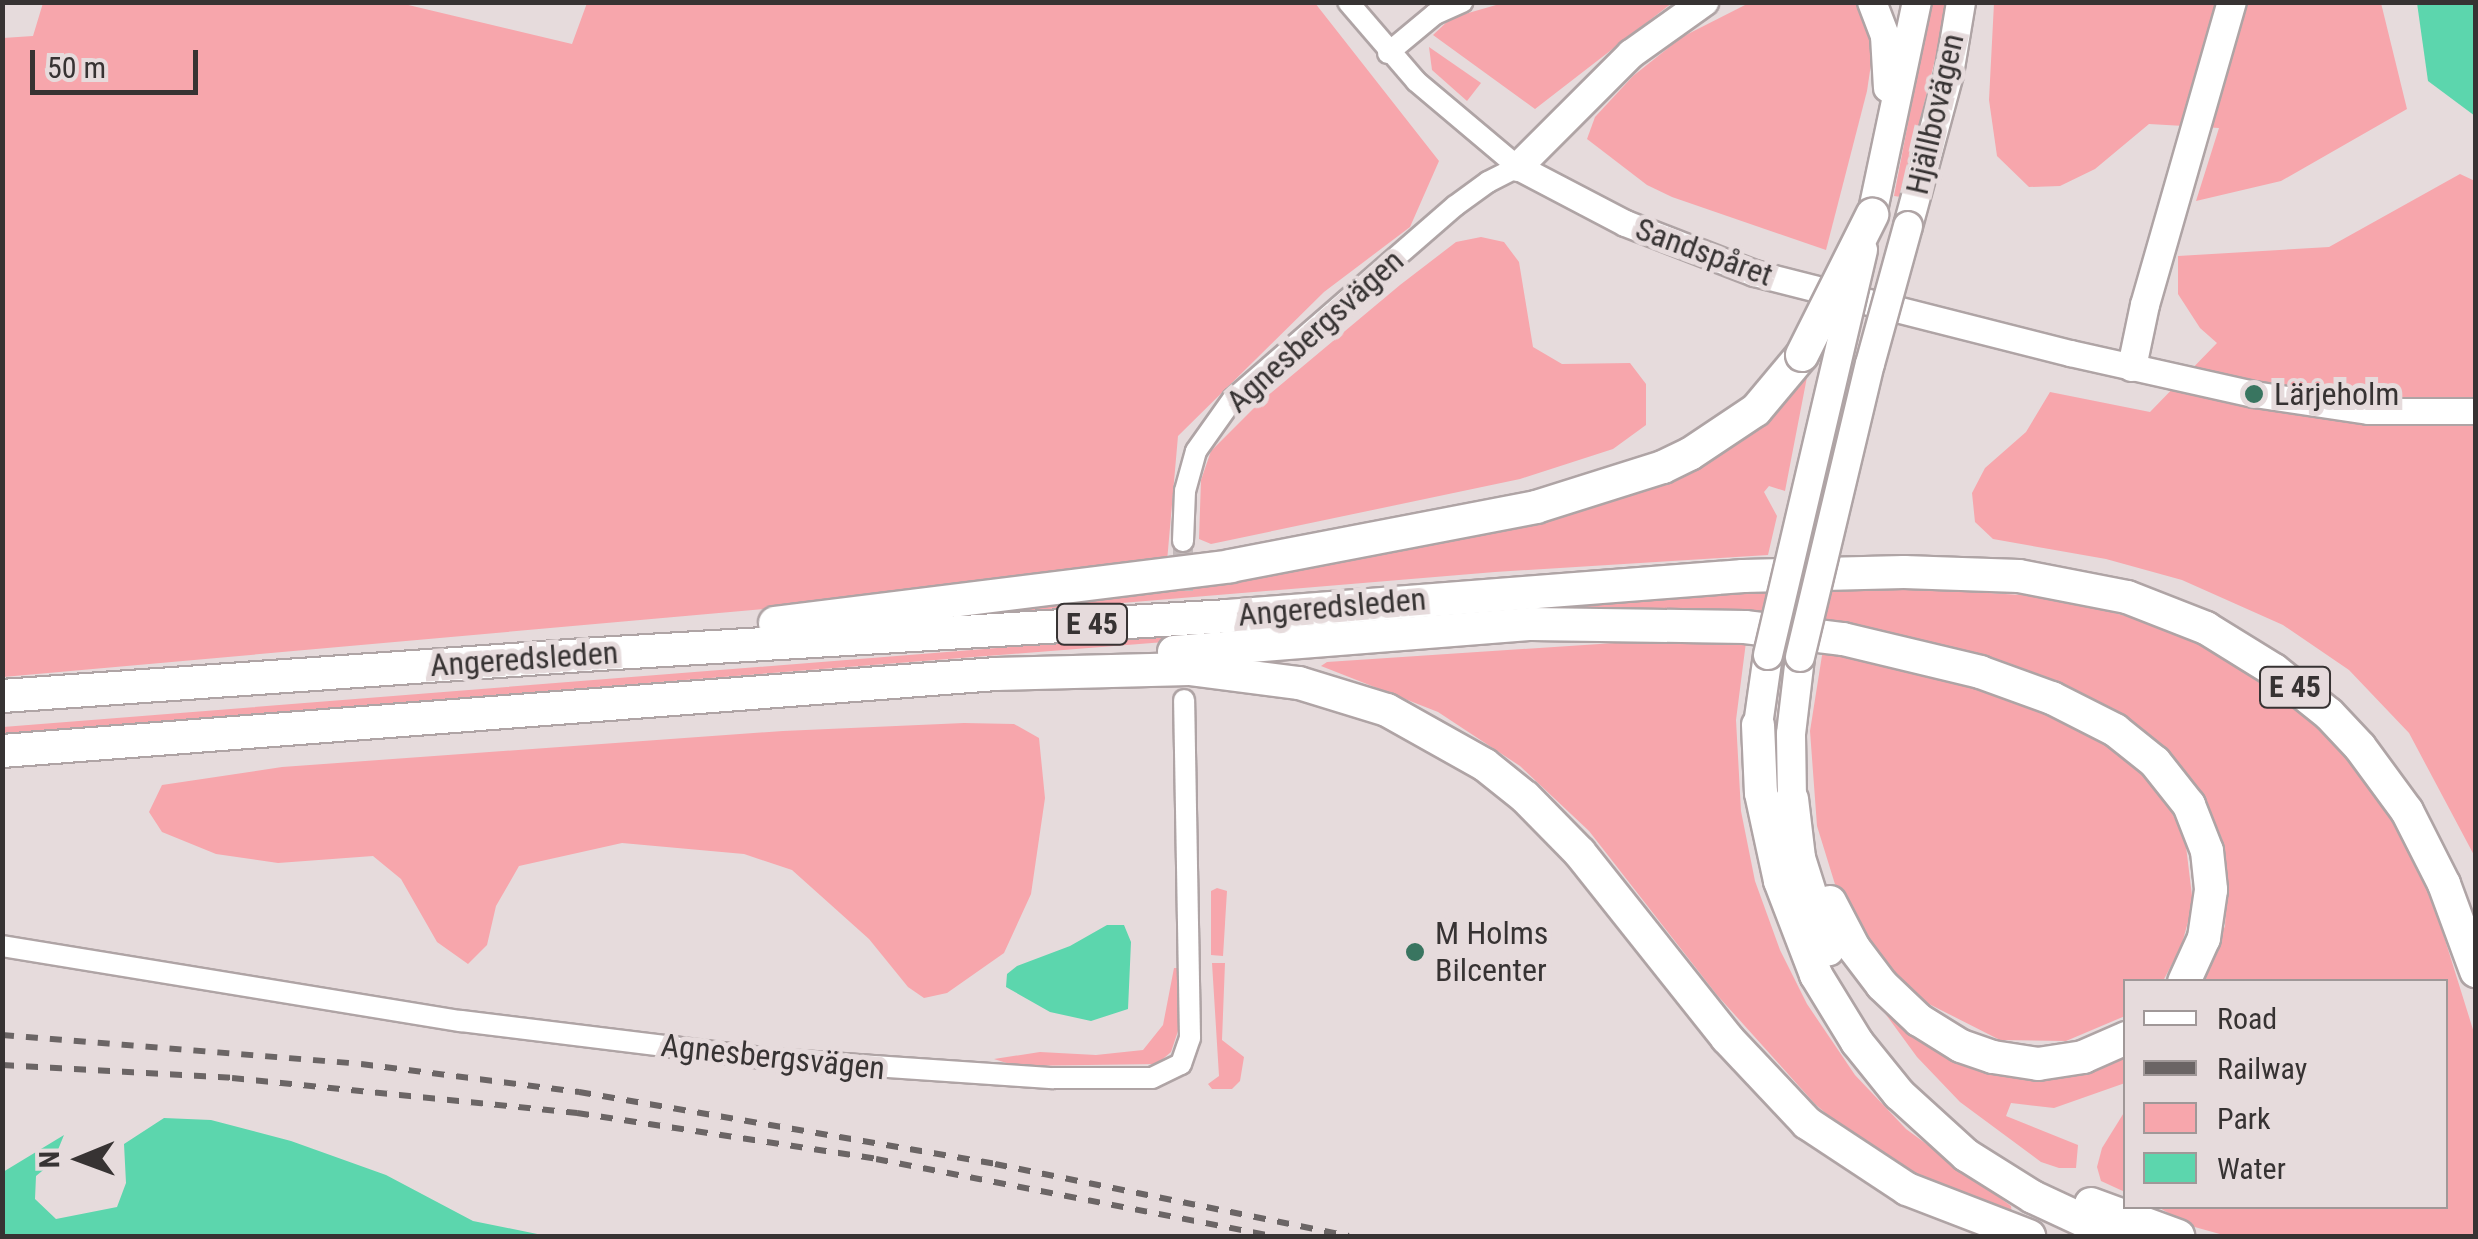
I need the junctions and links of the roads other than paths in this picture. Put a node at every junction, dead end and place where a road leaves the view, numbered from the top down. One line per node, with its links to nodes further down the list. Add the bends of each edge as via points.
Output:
1 (1348, 2): 9 (street, Sandspåret)
2 (1462, 2): 9 (street, via 1425,21)
3 (1704, 2): 12 (main road, via 1631,54)
4 (1872, 2): 11 (main road, via 1888,54)
5 (1917, 2): 11 (main road, Hjällbovägen)
6 (1961, 2): 10 (main road, Hjällbovägen)
7 (1972, 2): 10 (main road)
8 (2232, 2): 14 (main road)
9 (1388, 53): 12 (street, Sandspåret)
10 (1948, 74): 23 (main road, Hjällbovägen, bridge, via 1800,657 1790,734)
11 (1890, 144): 13 (main road, Hjällbovägen)
12 (1518, 167): 14 (street, Sandspåret, via 1625,224 1754,273); 16 (street, Agnesbergsvägen, via 1456,206 1233,399 1196,451)
13 (1872, 215): 17 (highway, bridge, via 1802,355 1756,410 1663,468 1536,507 1281,558 665,635); 21 (main road, Hjällbovägen, bridge, via 1768,654)
14 (2132, 367): 15 (street, Sandspåret, via 2368,411)
15 (2476, 411)
16 (1182, 540)
17 (598, 654): 19 (highway, Angeredsleden / E 45); 25 (highway, Angeredsleden / E 45, via 1743,576 1904,572 2052,580 2127,596 2206,628 2328,714 2407,812 2444,884)
18 (996, 674): 22 (highway, Angeredsleden / E 45); 26 (highway, via 1125,656 1532,624 1745,627 1912,653 2095,718 2173,782 2196,819 2210,871 2208,923); 28 (highway, Angeredsleden / E 45, via 1189,669 1300,683 1388,710 1461,748 1560,832 1727,1038 1807,1123 1907,1189)
19 (2, 696)
20 (1184, 700): 24 (street, Agnesbergsvägen, via 1190,1038 1181,1064 1152,1078 771,1059 461,1021)
21 (1758, 725): 29 (highway, via 1761,794 1780,881 1804,949 1857,1042 1898,1094 1966,1155 2033,1197)
22 (2, 750)
23 (1792, 799): 27 (highway, via 1822,885 1854,948 1882,985 1934,1030 1992,1057 2038,1064 2083,1057); 30 (highway, via 1818,928 1853,997 1904,1068 1969,1130 2022,1168 2104,1210)
24 (2, 946)
25 (2476, 971)
26 (2185, 979)
27 (2123, 1039)
28 (2029, 1236)
29 (2117, 1236)
30 (2178, 1236)

